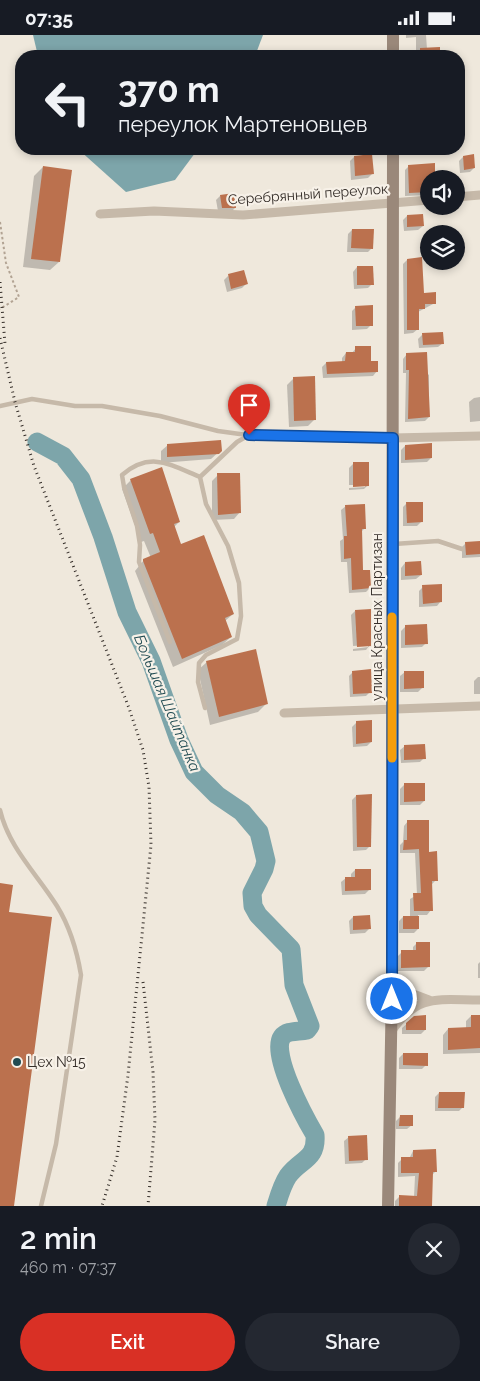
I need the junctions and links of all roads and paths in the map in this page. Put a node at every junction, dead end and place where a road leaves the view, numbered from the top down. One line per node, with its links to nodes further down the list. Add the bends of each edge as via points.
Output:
1 (393, 35): 2 (street)
2 (393, 50)
3 (394, 155): 7 (street, улица Красных Партизан)
4 (480, 195): 5 (street)
5 (465, 196)
6 (420, 201): 7 (street, Серебрянный переулок)
7 (394, 202): 8 (street, Серебрянный переулок, via 243,215 154,211); 14 (street, улица Красных Партизан)
8 (100, 214)
9 (0, 222): 10 (path, via 6,263 20,297)
10 (0, 309)
11 (0, 406): 12 (lane, via 32,399 75,406 102,406)
12 (249, 435): 14 (street); 15 (lane)
13 (480, 436): 14 (street)
14 (393, 438): 16 (street, улица Красных Партизан)
15 (200, 477): 18 (lane, via 149,460 134,465 122,475 137,526 139,562); 20 (lane, via 206,504 228,546 239,583 241,616 236,639 206,655 199,663 198,682)
16 (393, 544): 17 (lane, via 438,541); 21 (street, улица Красных Партизан)
17 (462, 549)
18 (170, 642)
19 (480, 706): 21 (street)
20 (205, 708)
21 (392, 710): 22 (street); 24 (street, улица Красных Партизан)
22 (284, 713)
23 (0, 810): 28 (lane, via 16,850 66,921 81,975 56,1144)
24 (392, 987): 25 (street); 27 (street, улица Красных Партизан)
25 (429, 1000): 26 (street); 27 (street, via 414,1006)
26 (480, 1000)
27 (391, 1032): 29 (street, улица Красных Партизан)
28 (41, 1206)
29 (388, 1206)

